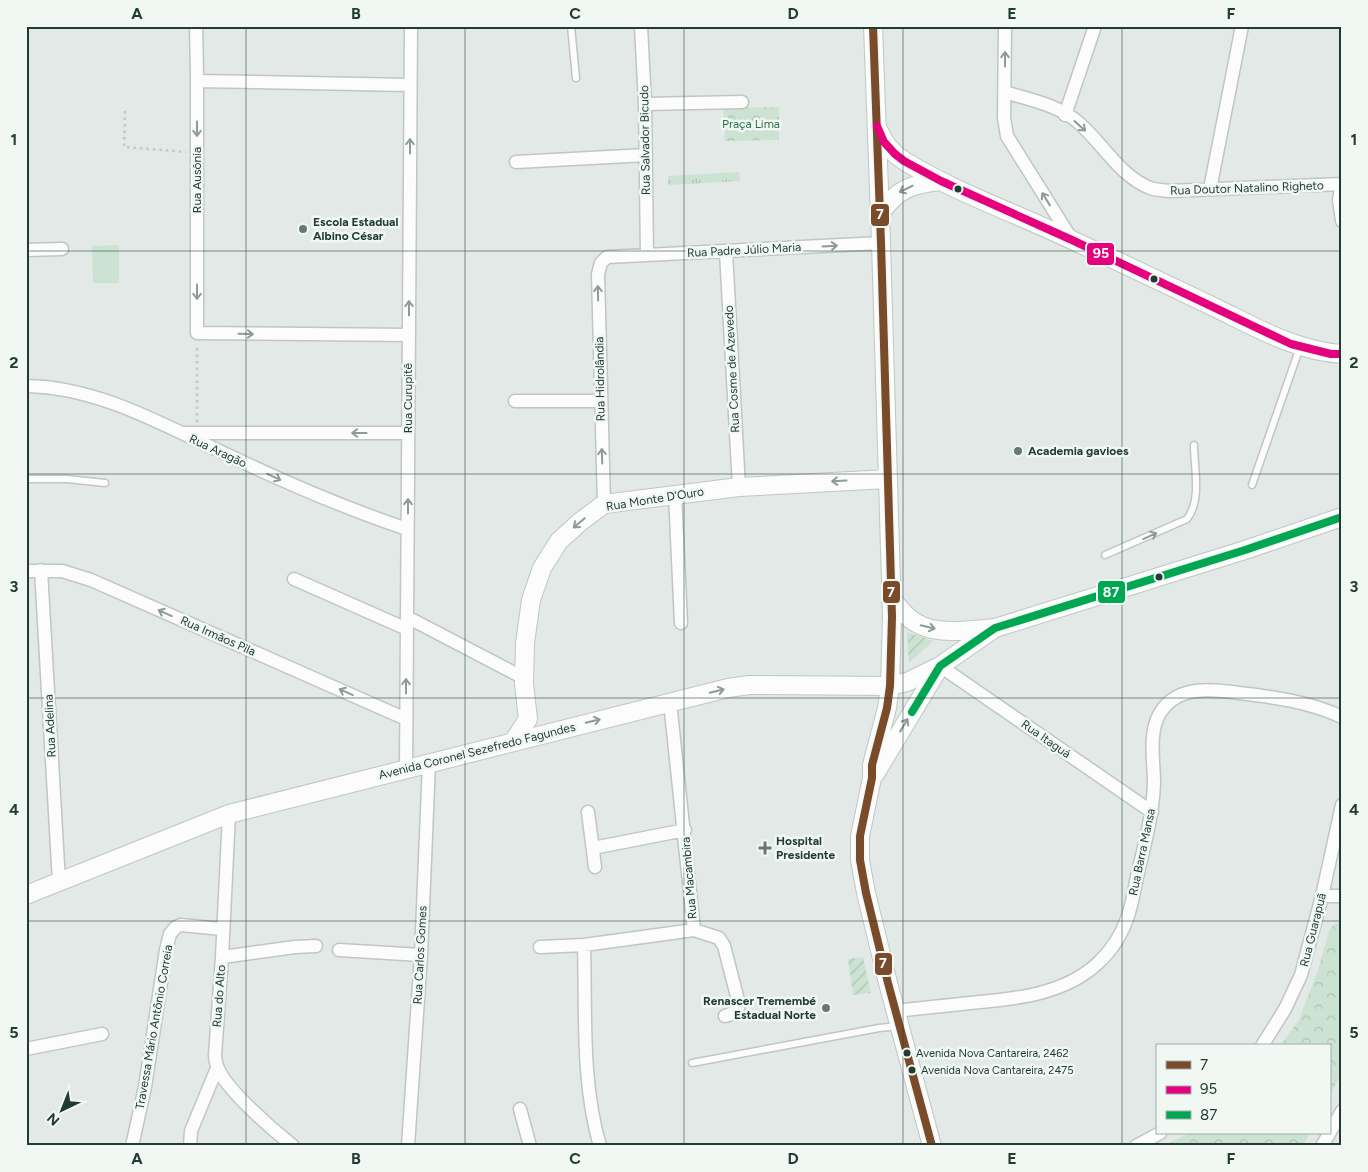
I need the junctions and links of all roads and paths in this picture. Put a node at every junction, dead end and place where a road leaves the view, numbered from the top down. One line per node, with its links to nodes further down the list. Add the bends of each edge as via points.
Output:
1 (196, 26): 10 (street, Rua Ausônia)
2 (411, 26): 11 (street, Rua Curupitê)
3 (571, 26): 9 (lane)
4 (641, 26): 14 (street, Rua Salvador Bicudo)
5 (873, 26): 17 (main road)
6 (1005, 26): 12 (street, one-way to 6)
7 (1095, 26): 16 (street)
8 (1242, 26): 23 (street)
9 (576, 78)
10 (197, 81): 11 (street); 18 (street, Rua Ausônia, one-way to 18)
11 (410, 84): 34 (street, Rua Curupitê, one-way to 11)
12 (1005, 92): 16 (street, Rua Doutor Natalino Righeto, via 1050,106); 26 (street, one-way to 12, via 1007,136)
13 (742, 102): 14 (street)
14 (645, 104): 19 (street, Rua Salvador Bicudo)
15 (125, 111): 18 (path, via 124,147)
16 (1065, 115): 23 (street, Rua Doutor Natalino Righeto, one-way to 23, via 1078,122 1123,170 1138,181 1169,191)
17 (877, 126): 21 (main road, via 884,142 895,154); 24 (main road)
18 (197, 153): 33 (street, Rua Ausônia, one-way to 33)
19 (646, 155): 20 (street); 31 (street, Rua Salvador Bicudo)
20 (516, 162)
21 (941, 181): 24 (main road, one-way to 24, via 906,188 893,197); 26 (main road)
22 (1342, 184): 23 (street, Rua Doutor Natalino Righeto); 25 (street, via 1339,200)
23 (1210, 189)
24 (880, 214): 27 (main road)
25 (1342, 221)
26 (1072, 240): 35 (main road)
27 (881, 243): 30 (street, Rua Padre Júlio Maria, one-way to 27); 45 (main road)
28 (62, 249): 29 (street)
29 (26, 250)
30 (726, 252): 31 (street, Rua Padre Júlio Maria); 48 (street, Rua Cosme de Azevedo)
31 (647, 255): 32 (street, Rua Padre Júlio Maria)
32 (607, 257): 39 (street, Rua Hidrolândia, one-way to 32, via 598,274)
33 (197, 333): 34 (street, one-way to 34); 40 (path)
34 (409, 335): 41 (street, Rua Curupitê)
35 (1301, 346): 36 (main road); 47 (lane)
36 (1342, 354)
37 (26, 386): 42 (street, Rua Aragão, via 67,389 114,404)
38 (515, 401): 39 (street)
39 (601, 401): 50 (street, Rua Hidrolândia, one-way to 39)
40 (196, 433): 41 (street, one-way to 40); 42 (street)
41 (408, 433): 52 (street, Rua Curupitê, one-way to 41)
42 (182, 434): 52 (street, Rua Aragão, one-way to 52, via 304,490)
43 (1194, 445): 53 (lane, one-way to 43, via 1187,519 1196,498)
44 (26, 479): 46 (lane)
45 (888, 479): 48 (main road, Rua Monte D'Ouro, one-way to 48); 57 (main road)
46 (106, 483)
47 (1252, 485)
48 (738, 487): 49 (main road, Rua Monte D'Ouro)
49 (675, 494): 50 (main road, Rua Monte D'Ouro); 59 (street)
50 (604, 504): 62 (main road, Rua Monte D'Ouro, one-way to 62, via 559,541 542,568 531,600)
51 (1342, 517): 60 (main road)
52 (407, 529): 58 (street, Rua Curupitê)
53 (1105, 555)
54 (41, 570): 55 (street, Rua Irmãos Pìla); 66 (street, Rua Irmãos Pìla, one-way to 54, via 91,580 62,571); 80 (street, Rua Adelina)
55 (26, 571)
56 (294, 579): 58 (street)
57 (891, 598): 60 (main road, one-way to 60, via 918,625 928,628); 63 (main road)
58 (407, 623): 62 (street); 66 (street, Rua Curupitê, one-way to 58)
59 (681, 623)
60 (995, 628): 61 (main road, Avenida Coronel Sezefredo Fagundes)
61 (940, 666): 63 (main road, Avenida Coronel Sezefredo Fagundes, via 907,682); 72 (main road, one-way to 61); 75 (street, Rua Itaguá)
62 (524, 678): 67 (main road, Rua Monte D'Ouro)
63 (890, 686): 64 (main road, Avenida Coronel Sezefredo Fagundes, one-way to 63, via 749,685); 72 (main road)
64 (670, 702): 68 (main road, Avenida Coronel Sezefredo Fagundes, one-way to 64); 77 (street, Rua Macambira)
65 (1342, 717): 75 (street, Rua Barra Mansa, via 1330,711 1267,697 1215,690 1196,690 1181,695 1160,713 1154,729)
66 (406, 719): 71 (street, Rua Curupitê)
67 (528, 719): 68 (main road); 69 (main road)
68 (546, 733): 69 (main road, Avenida Coronel Sezefredo Fagundes)
69 (513, 742): 70 (main road, Avenida Coronel Sezefredo Fagundes)
70 (429, 764): 71 (main road, Avenida Coronel Sezefredo Fagundes); 90 (street, Rua Carlos Gomes)
71 (406, 770): 76 (main road, Avenida Coronel Sezefredo Fagundes)
72 (872, 778): 93 (main road, via 860,836 860,860)
73 (1342, 805): 82 (street, Rua Guarapuã)
74 (588, 812): 78 (street)
75 (1152, 812): 93 (street, Rua Barra Mansa, via 1128,917 1114,945 1097,964 1080,977 1022,998)
76 (229, 814): 80 (main road, Avenida Coronel Sezefredo Fagundes); 84 (street, Rua do Alto)
77 (685, 830): 78 (street); 85 (street, Rua Macambira)
78 (593, 848): 79 (street)
79 (595, 867)
80 (59, 882): 81 (main road, Avenida Coronel Sezefredo Fagundes)
81 (26, 895)
82 (1322, 896): 83 (street); 95 (street, Rua Guarapuã, via 1301,975)
83 (1342, 896)
84 (222, 929): 91 (street, Rua do Alto); 104 (street, Travessa Mário Antônio Correia, via 181,925 170,934)
85 (694, 930): 86 (street, Rua Macambira); 92 (street, via 719,938 724,946 739,1004 735,1012)
86 (584, 945): 88 (street, Rua Macambira); 109 (street, via 590,1098)
87 (316, 946): 91 (street)
88 (540, 947)
89 (338, 950): 90 (street)
90 (421, 955): 107 (street, Rua Carlos Gomes)
91 (222, 957): 98 (street, Rua do Alto, via 215,1055)
92 (725, 1016)
93 (897, 1018): 97 (lane, via 879,1028); 110 (main road)
94 (102, 1034): 96 (street)
95 (1263, 1044)
96 (26, 1049)
97 (692, 1063)
98 (217, 1068): 105 (street, via 191,1131); 106 (street, via 228,1085)
99 (520, 1109): 108 (street)
100 (1342, 1111): 101 (street)
101 (1330, 1132)
102 (1158, 1134): 111 (street)
103 (1329, 1134): 112 (street)
104 (132, 1146)
105 (190, 1146)
106 (293, 1146)
107 (408, 1146)
108 (530, 1146)
109 (600, 1146)
110 (932, 1146)
111 (1136, 1146)
112 (1322, 1146)

